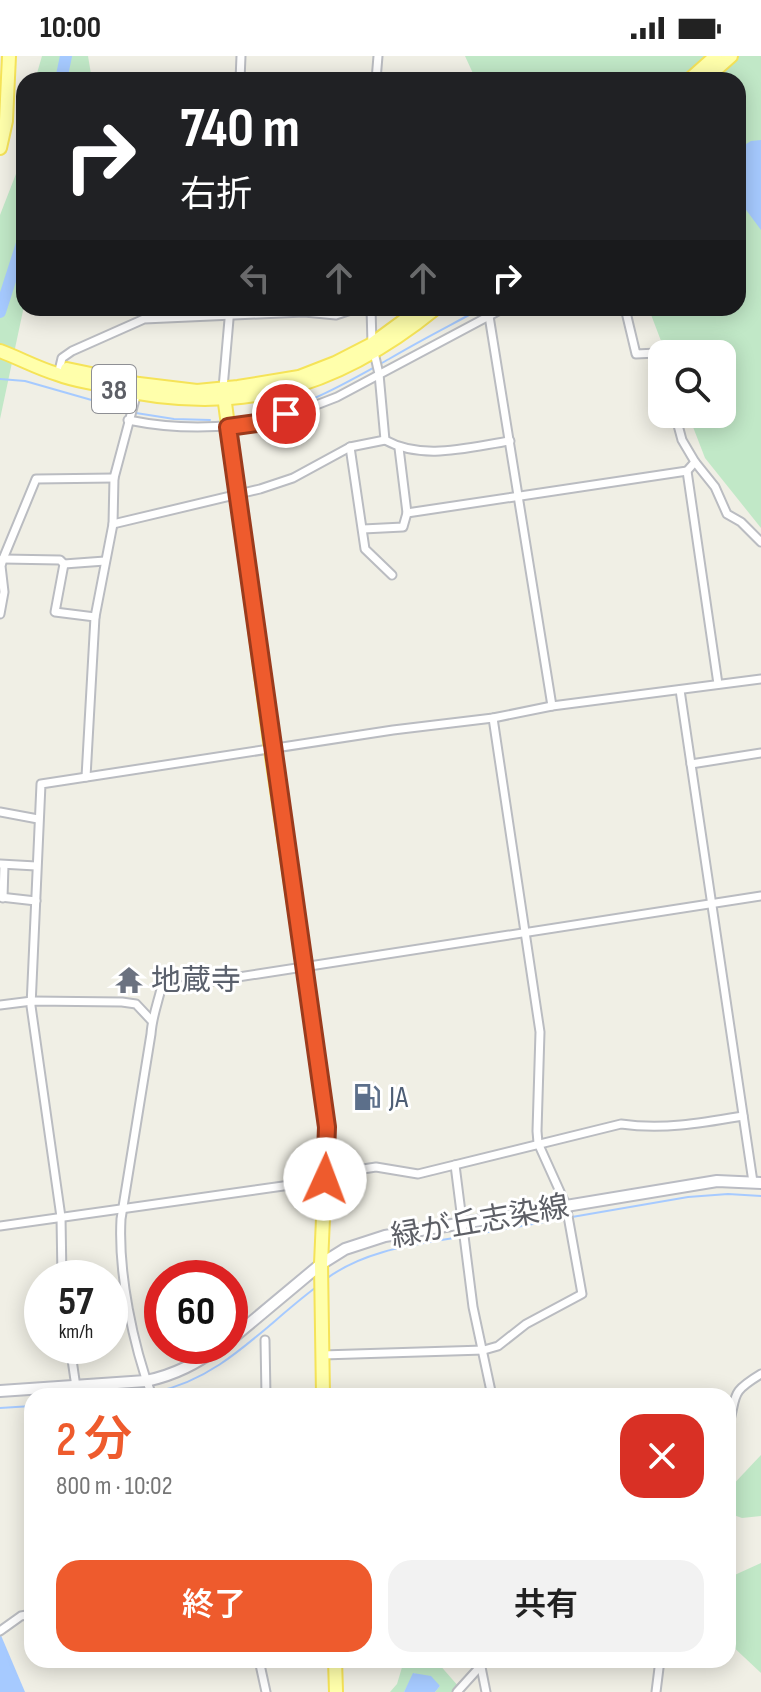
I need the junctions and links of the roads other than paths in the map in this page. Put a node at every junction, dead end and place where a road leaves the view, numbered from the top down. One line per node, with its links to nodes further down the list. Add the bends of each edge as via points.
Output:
1 (13, 56): 6 (main road)
2 (716, 56): 4 (main road)
3 (731, 56): 5 (main road)
4 (698, 72)
5 (713, 72)
6 (5, 76): 7 (main road)
7 (0, 148)
8 (181, 316): 18 (street, via 144,319 72,351 62,358)
9 (230, 316): 20 (street)
10 (371, 316): 15 (street)
11 (411, 316): 15 (main road)
12 (424, 316): 15 (main road)
13 (489, 316): 19 (street); 26 (street)
14 (627, 316): 17 (street, via 636,354)
15 (372, 349): 19 (street); 20 (main road, via 299,377)
16 (5, 352): 18 (main road, 38)
17 (648, 353)
18 (59, 371): 21 (main road, 38)
19 (379, 374): 23 (street, via 316,406); 25 (street)
20 (224, 394): 21 (main road, 38); 23 (main road)
21 (136, 395): 22 (street)
22 (129, 418): 23 (street, via 170,427); 31 (street)
23 (228, 427): 32 (main road)
24 (679, 428): 29 (street)
25 (385, 440): 27 (street); 28 (street)
26 (510, 441): 28 (street, via 430,452); 33 (street)
27 (350, 447): 32 (street, via 293,478); 36 (street)
28 (399, 448): 34 (street)
29 (695, 462): 30 (street); 37 (street, via 727,514)
30 (687, 471): 33 (street); 45 (street)
31 (114, 478): 35 (street); 38 (street, via 36,479)
32 (237, 494): 35 (street); 49 (main road)
33 (519, 497): 34 (street); 47 (street)
34 (407, 513): 36 (street, via 403,527)
35 (113, 524): 39 (street)
36 (363, 529): 41 (street, via 365,549)
37 (761, 542)
38 (3, 559): 40 (street); 42 (street)
39 (105, 561): 40 (street); 43 (street)
40 (64, 564): 43 (street, via 55,612)
41 (392, 575)
42 (0, 614)
43 (95, 617): 52 (street)
44 (761, 679): 45 (street)
45 (718, 684): 46 (street)
46 (680, 690): 47 (street); 51 (street)
47 (552, 706): 48 (street)
48 (493, 718): 49 (street); 61 (street)
49 (271, 750): 52 (street); 62 (main road)
50 (761, 753): 51 (street)
51 (691, 764): 60 (street)
52 (86, 777): 54 (street, via 41,784)
53 (0, 812): 54 (street)
54 (38, 819): 56 (street)
55 (2, 864): 56 (street); 58 (street)
56 (36, 866): 59 (street)
57 (761, 896): 60 (street)
58 (2, 898): 59 (street)
59 (36, 901): 63 (street)
60 (712, 904): 61 (street); 66 (street)
61 (524, 932): 62 (street); 67 (street, via 540,1032)
62 (303, 966): 65 (street, via 161,989); 69 (main road, via 327,1127)
63 (32, 1001): 64 (street); 65 (street, via 136,1004); 73 (street)
64 (0, 1005)
65 (151, 1020): 72 (street)
66 (743, 1116): 67 (street, via 692,1125 621,1124); 70 (street)
67 (538, 1143): 68 (street); 71 (street)
68 (455, 1165): 69 (street, via 418,1174 364,1168); 74 (street)
69 (325, 1179): 72 (street); 77 (main road)
70 (757, 1183): 71 (street, 緑が丘志染線, via 717,1181)
71 (566, 1205): 74 (street, 緑が丘志染線); 80 (street, via 582,1294)
72 (124, 1208): 73 (street); 85 (street, via 120,1247)
73 (61, 1217): 75 (street); 76 (street)
74 (462, 1223): 77 (street, 緑が丘志染線, via 385,1236 345,1249); 80 (street)
75 (0, 1226)
76 (62, 1260)
77 (321, 1264): 78 (street, 緑が丘志染線); 81 (main road)
78 (248, 1325)
79 (265, 1340): 89 (street)
80 (484, 1350): 81 (street); 91 (street)
81 (322, 1355): 90 (main road)
82 (73, 1364): 86 (street)
83 (195, 1364): 85 (street)
84 (761, 1374): 94 (street)
85 (146, 1381): 86 (street); 88 (street)
86 (76, 1387): 87 (street)
87 (57, 1388)
88 (149, 1388)
89 (266, 1388)
90 (323, 1388)
91 (491, 1388)
92 (24, 1390): 93 (street)
93 (0, 1391)
94 (736, 1393)
95 (24, 1615): 96 (street)
96 (2, 1630)
97 (261, 1668): 102 (street)
98 (335, 1668): 103 (main road)
99 (479, 1668): 104 (street)
100 (484, 1668): 105 (street)
101 (659, 1668): 106 (street)
102 (266, 1692)
103 (336, 1692)
104 (457, 1692)
105 (486, 1692)
106 (656, 1692)

